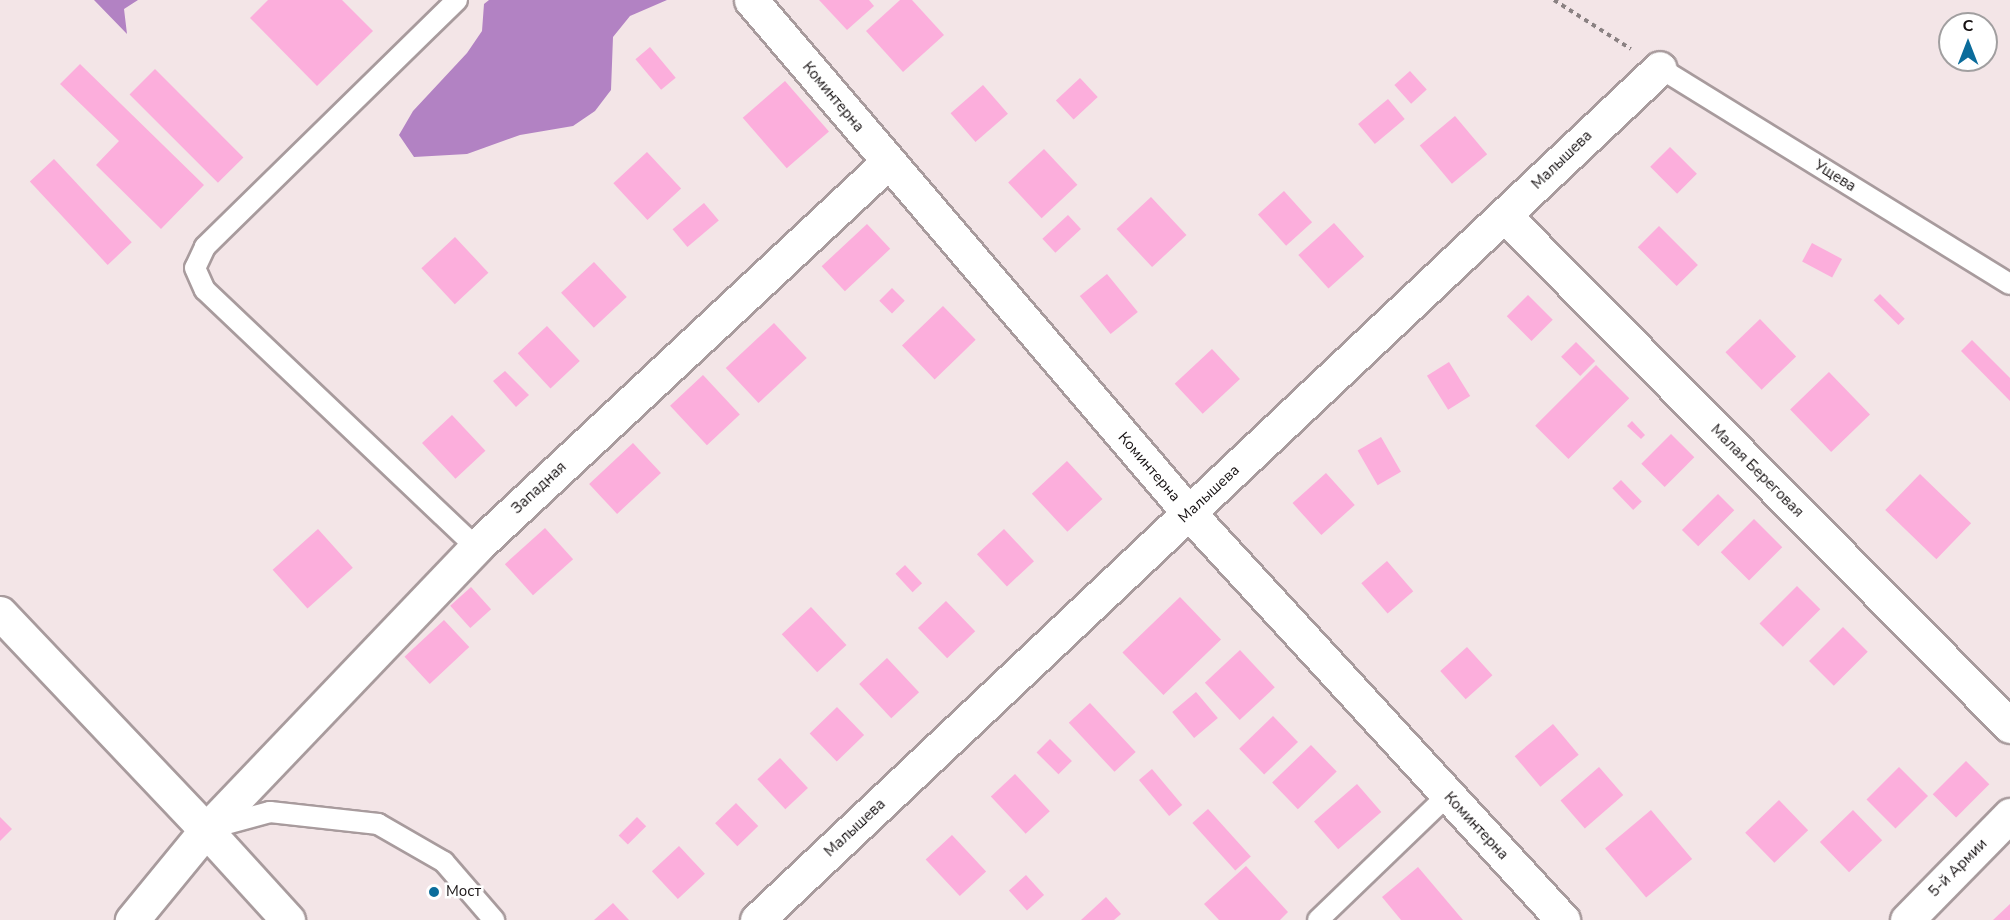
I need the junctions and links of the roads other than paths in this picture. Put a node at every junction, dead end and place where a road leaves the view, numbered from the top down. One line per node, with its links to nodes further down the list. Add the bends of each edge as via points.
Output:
1 (457, 0): 8 (lane, via 205,247 195,268 205,290)
2 (751, 0): 4 (main road, Коминтерна)
3 (1660, 68): 5 (main road, Малышева); 6 (lane, Ущева)
4 (888, 162): 7 (main road, Коминтерна); 8 (main road, Западная)
5 (1504, 215): 7 (main road, Малышева); 10 (main road, Малая Береговая)
6 (2010, 284)
7 (1189, 513): 11 (main road, Коминтерна); 17 (main road, Малышева)
8 (476, 547): 13 (main road, Западная)
9 (0, 613): 13 (main road)
10 (2010, 726)
11 (1448, 795): 18 (lane); 19 (main road, Коминтерна)
12 (2010, 815): 20 (main road, 5-й Армии)
13 (206, 830): 14 (main road, Западная); 15 (main road); 16 (lane, via 270,812 378,825 444,862)
14 (132, 920)
15 (288, 920)
16 (494, 920)
17 (757, 920)
18 (1318, 920)
19 (1563, 920)
20 (1907, 920)

